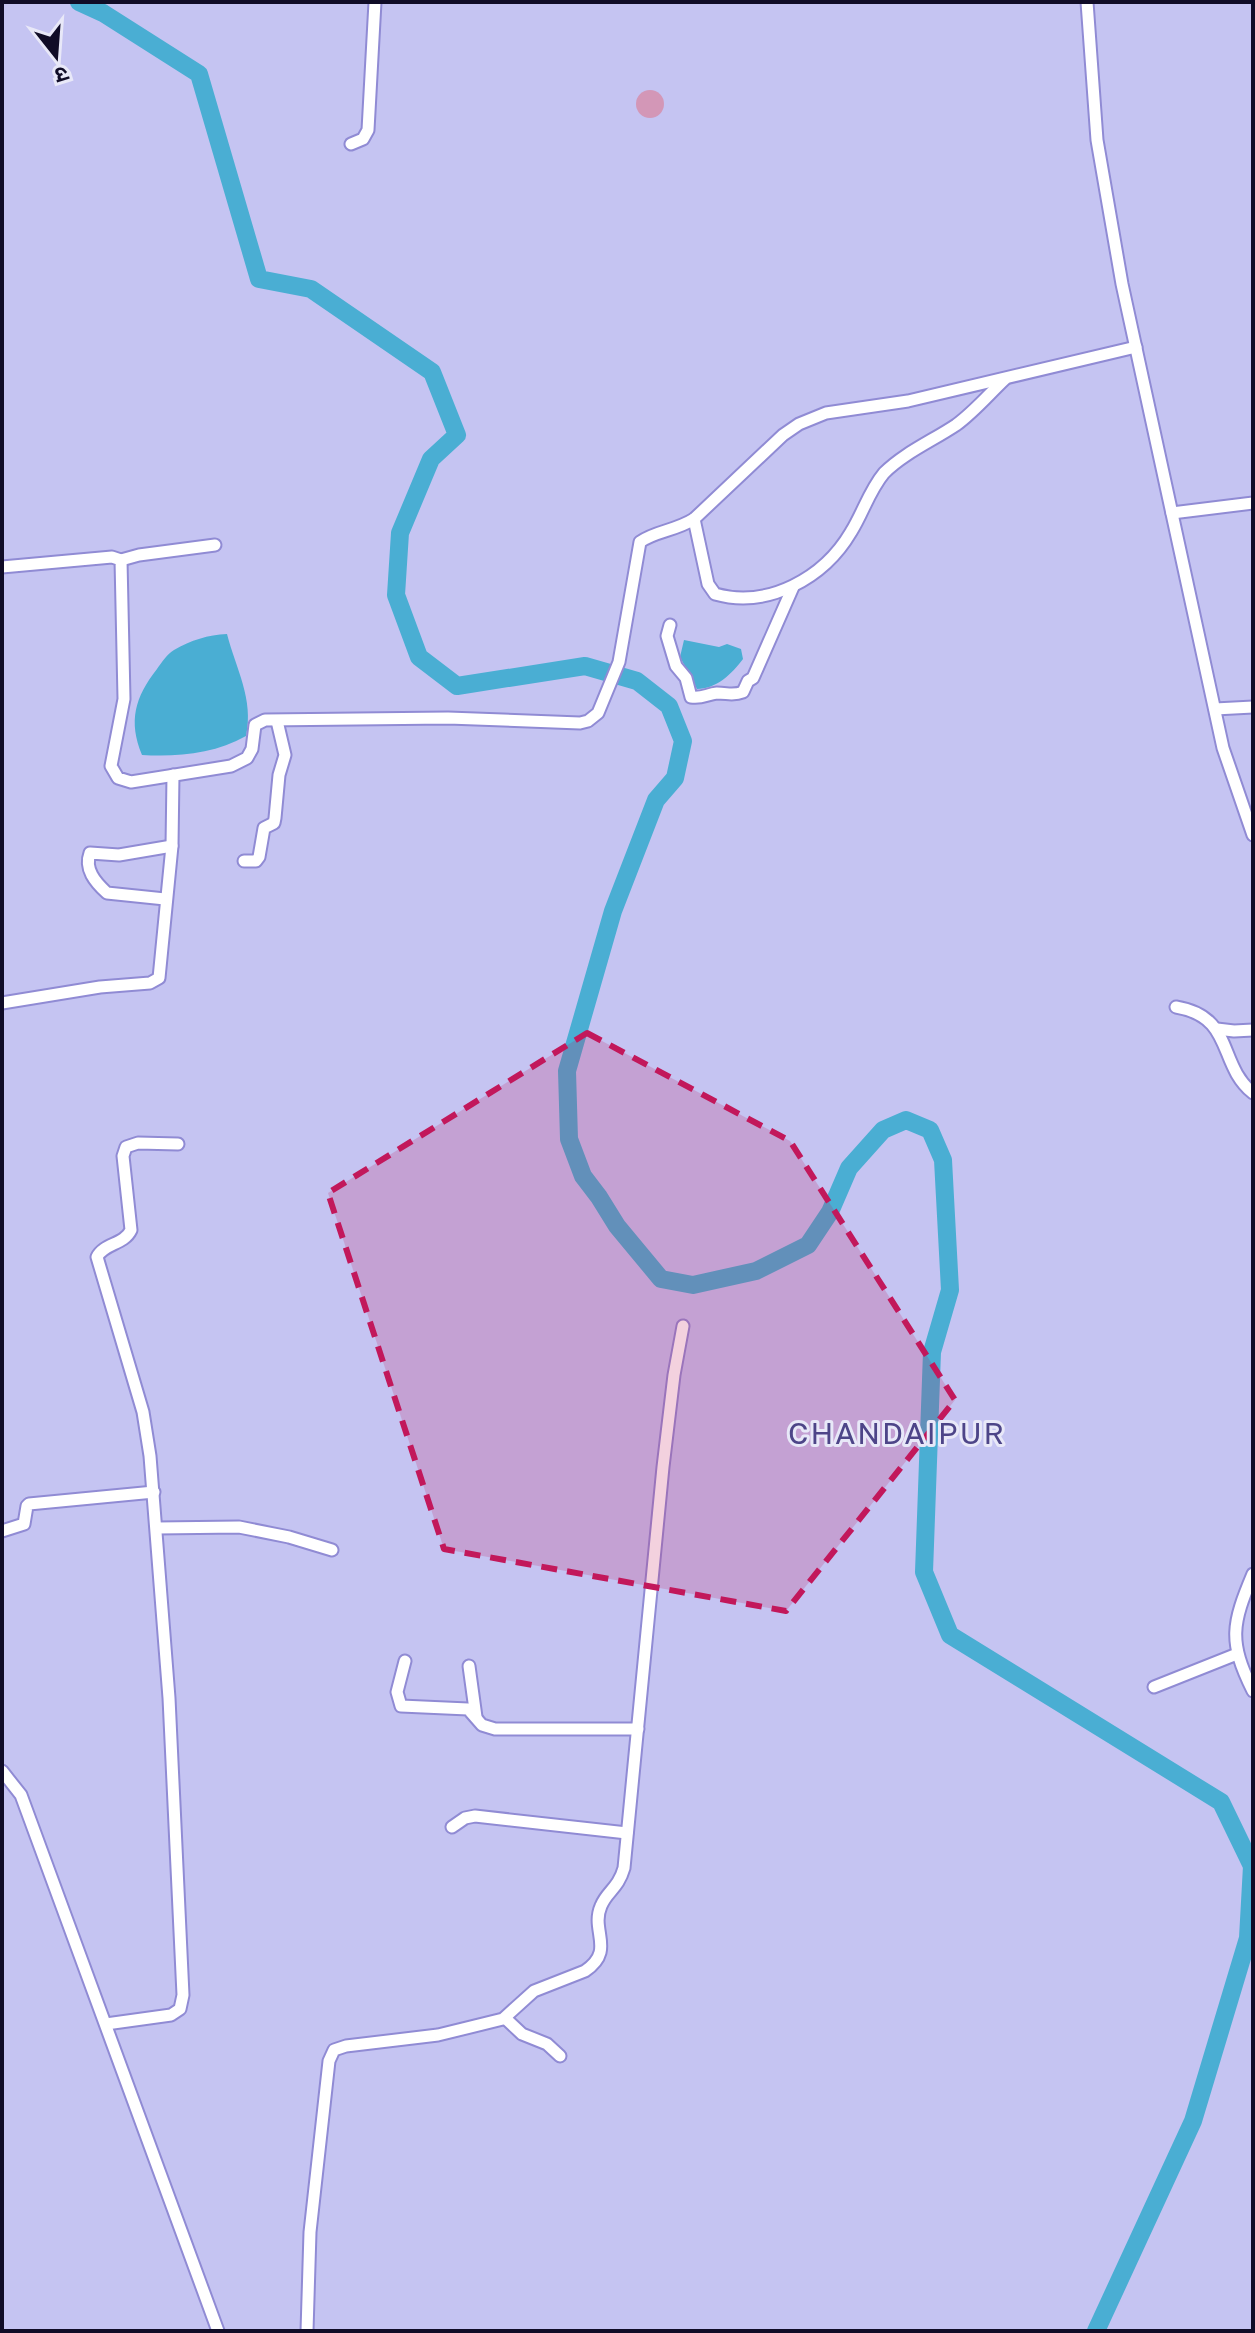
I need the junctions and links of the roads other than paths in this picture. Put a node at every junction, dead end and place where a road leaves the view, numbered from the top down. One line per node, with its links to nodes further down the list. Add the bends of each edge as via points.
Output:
1 (375, 2): 3 (street, via 368,130)
2 (1087, 2): 4 (street, via 1097,140)
3 (351, 144)
4 (1136, 347): 5 (street); 7 (street)
5 (1006, 378): 8 (street, via 813,418 783,435); 12 (street, via 960,422 886,471 844,543)
6 (1253, 503): 7 (street)
7 (1172, 513): 15 (street)
8 (694, 519): 12 (street, via 708,584 715,594 766,596); 16 (street, via 640,542 619,662 598,713 588,721)
9 (215, 545): 10 (street)
10 (121, 560): 11 (street); 17 (street, via 124,699 111,766 123,781)
11 (2, 567)
12 (793, 587): 13 (street, via 753,678 734,696 691,697 667,636)
13 (670, 625)
14 (1253, 707): 15 (street)
15 (1215, 709): 18 (street)
16 (277, 721): 17 (street, via 255,725 252,749 241,762); 20 (street, via 285,755 274,823 264,828 256,861)
17 (173, 775): 19 (street)
18 (1253, 835)
19 (172, 846): 21 (street); 21 (street, via 119,855 90,853 88,858 92,875 107,893)
20 (244, 861)
21 (165, 899): 22 (street, via 162,971 156,981)
22 (2, 1003)
23 (1176, 1007): 24 (street, via 1199,1014)
24 (1217, 1029): 25 (street); 26 (street)
25 (1253, 1030)
26 (1253, 1093)
27 (178, 1144): 29 (street, via 126,1147 131,1230 97,1257 143,1412)
28 (683, 1326): 40 (street, via 663,1467)
29 (154, 1492): 30 (street); 31 (street, via 29,1504 24,1524)
30 (157, 1528): 32 (street, via 239,1527); 45 (street, via 183,1995 180,2009 171,2015)
31 (2, 1531)
32 (332, 1550)
33 (1253, 1574): 34 (street, via 1235,1621)
34 (1237, 1654): 37 (street); 38 (street)
35 (405, 1661): 39 (street, via 397,1692 400,1705 468,1709)
36 (469, 1666): 39 (street)
37 (1154, 1687)
38 (1253, 1691)
39 (476, 1718): 40 (street, via 495,1729)
40 (638, 1729): 43 (street)
41 (2, 1771): 45 (street, via 21,1795)
42 (452, 1827): 43 (street, via 475,1816)
43 (627, 1833): 44 (street, via 620,1881 599,1912 602,1946 597,1962 534,1991)
44 (505, 2018): 46 (street); 48 (street, via 438,2035 334,2050 310,2232)
45 (106, 2024): 47 (street)
46 (560, 2056)
47 (218, 2331)
48 (307, 2331)

